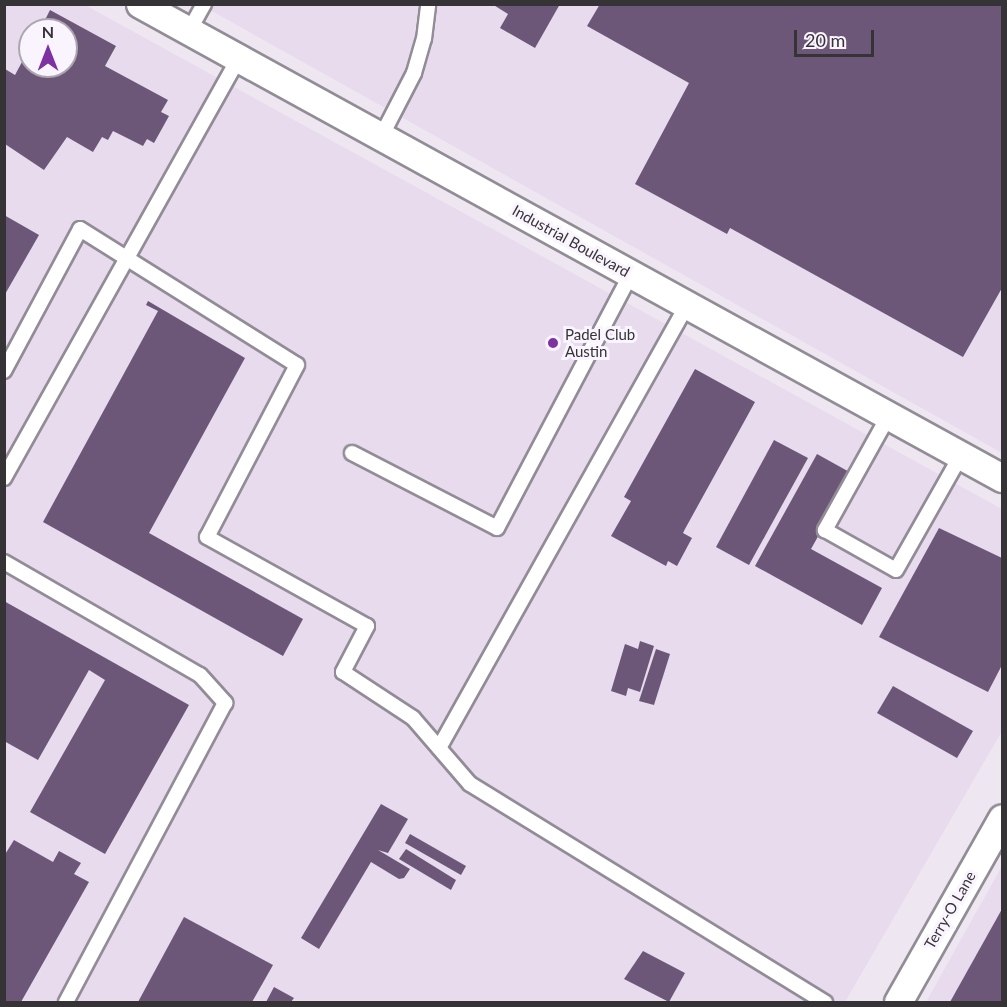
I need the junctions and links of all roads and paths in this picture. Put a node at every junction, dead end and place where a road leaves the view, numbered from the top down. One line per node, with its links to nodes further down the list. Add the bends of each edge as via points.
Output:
1 (140, 4): 4 (street, Industrial Boulevard)
2 (204, 4): 4 (lane)
3 (428, 4): 6 (lane, via 424,39 414,73)
4 (189, 32): 5 (street, Industrial Boulevard)
5 (238, 59): 6 (street, Industrial Boulevard); 7 (lane)
6 (381, 137): 8 (street, Industrial Boulevard)
7 (127, 258): 10 (lane, via 80,229); 14 (lane); 17 (lane, via 297,365 207,537 368,626 343,672 413,718)
8 (631, 274): 9 (street, Industrial Boulevard); 12 (lane, via 497,528)
9 (687, 305): 11 (street, Industrial Boulevard); 17 (lane)
10 (4, 371)
11 (889, 415): 13 (street, Industrial Boulevard); 13 (lane, via 825,530 896,570)
12 (352, 453)
13 (961, 455): 15 (street, Industrial Boulevard)
14 (4, 478)
15 (1002, 478)
16 (4, 562): 19 (lane, via 200,675 225,703)
17 (440, 748): 20 (lane, via 470,784)
18 (1002, 818): 21 (street, Terry-O Lane)
19 (66, 1002)
20 (825, 1002)
21 (898, 1002)

